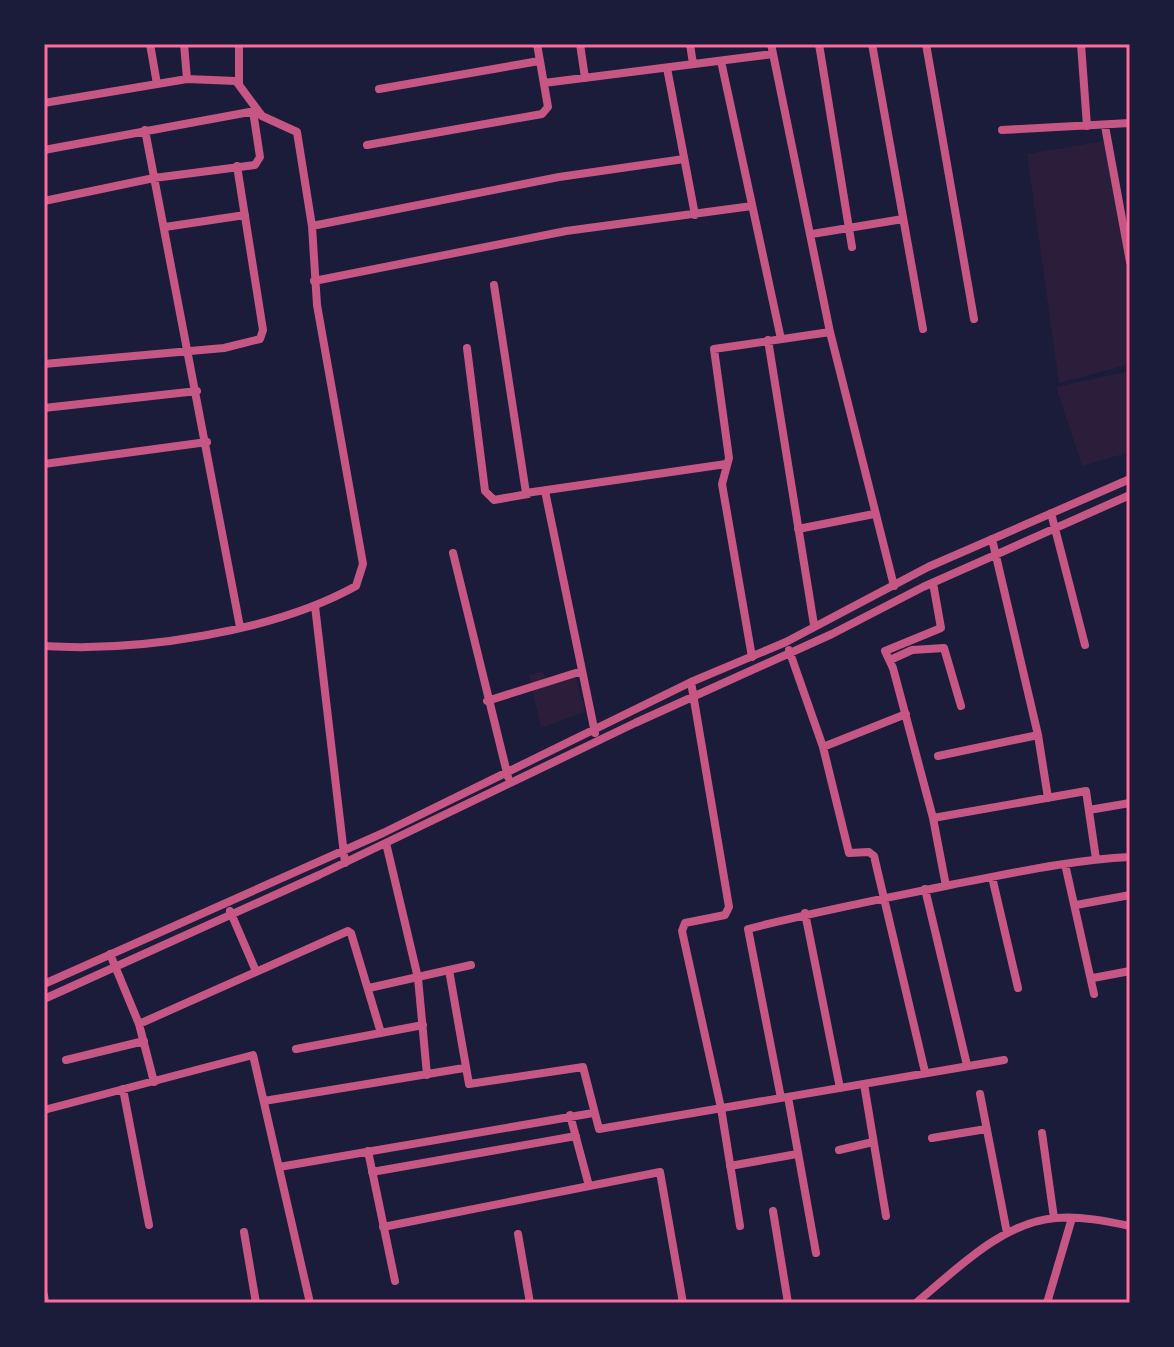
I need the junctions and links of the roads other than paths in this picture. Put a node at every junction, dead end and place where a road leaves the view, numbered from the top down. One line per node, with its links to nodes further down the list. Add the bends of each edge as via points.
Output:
1 (150, 44): 20 (street)
2 (184, 44): 17 (street)
3 (239, 44): 18 (street)
4 (537, 44): 12 (street)
5 (580, 44): 16 (street)
6 (690, 44): 14 (street)
7 (819, 44): 41 (street)
8 (872, 44): 38 (street)
9 (926, 44): 47 (street)
10 (1081, 44): 25 (street)
11 (772, 49): 13 (street); 42 (street)
12 (539, 61): 19 (street); 21 (street)
13 (721, 61): 14 (street); 35 (street)
14 (693, 64): 15 (street)
15 (667, 68): 16 (street); 31 (street)
16 (585, 78): 19 (street)
17 (187, 79): 18 (street); 20 (street)
18 (239, 83): 23 (street)
19 (544, 83): 29 (street, via 548,107 542,114)
20 (157, 84): 22 (street)
21 (379, 89)
22 (44, 103)
23 (254, 111): 27 (street); 32 (street, via 259,161); 39 (street, via 297,132)
24 (1130, 123): 26 (street)
25 (1087, 126): 26 (street); 28 (street)
26 (1105, 126): 44 (street)
27 (145, 130): 30 (street); 33 (street)
28 (1002, 130)
29 (367, 145)
30 (44, 150)
31 (684, 159): 37 (street); 39 (street, via 559,177)
32 (237, 166): 33 (street); 36 (street)
33 (154, 178): 34 (street); 40 (street)
34 (44, 201)
35 (752, 206): 37 (street); 50 (street)
36 (245, 215): 40 (street); 53 (street, via 261,335 255,342)
37 (695, 215): 45 (street, via 566,231)
38 (903, 219): 41 (street); 48 (street)
39 (312, 226): 45 (street)
40 (165, 227): 53 (street)
41 (849, 228): 42 (street); 43 (street)
42 (812, 234): 49 (street)
43 (852, 247)
44 (1130, 262)
45 (314, 281): 73 (street, via 363,564 356,586)
46 (494, 285): 62 (street, via 523,489)
47 (974, 319)
48 (923, 329)
49 (830, 332): 50 (street); 65 (street)
50 (781, 339): 51 (street)
51 (768, 340): 59 (street, via 714,349); 66 (street)
52 (467, 348): 62 (street, via 485,491 494,500)
53 (189, 350): 54 (street); 55 (street)
54 (44, 364)
55 (197, 391): 56 (street); 57 (street)
56 (44, 408)
57 (207, 442): 58 (street); 75 (street)
58 (44, 464)
59 (726, 464): 61 (street); 80 (street, via 722,484)
60 (1130, 479): 64 (street)
61 (545, 491): 62 (street); 82 (street)
62 (528, 494)
63 (1129, 499): 67 (street)
64 (1051, 513): 67 (street); 68 (street)
65 (874, 514): 66 (street); 72 (street)
66 (798, 529): 74 (street)
67 (1055, 530): 70 (street); 77 (street)
68 (992, 539): 70 (street); 72 (street)
69 (453, 553): 85 (street)
70 (999, 556): 71 (street); 89 (street)
71 (933, 583): 79 (street); 81 (street, via 941,628 886,649)
72 (894, 586): 74 (street)
73 (315, 606): 75 (street); 99 (street)
74 (814, 625): 76 (street)
75 (240, 627): 78 (street, via 173,639)
76 (786, 642): 79 (street); 80 (street)
77 (1085, 645)
78 (44, 646)
79 (790, 654): 84 (street); 91 (street)
80 (752, 657): 83 (street)
81 (890, 660): 86 (street, via 912,650 944,648); 87 (street)
82 (582, 671): 85 (street); 88 (street)
83 (691, 682): 84 (street); 88 (street)
84 (694, 697): 90 (street); 144 (street, via 729,907 725,915 685,923 682,931)
85 (487, 701): 93 (street)
86 (961, 706)
87 (906, 714): 91 (street); 97 (street)
88 (594, 730): 90 (street); 93 (street)
89 (1038, 735): 92 (street); 94 (street)
90 (597, 742): 93 (street)
91 (823, 747): 108 (street, via 849,853 873,855)
92 (938, 756)
93 (509, 778): 98 (street); 99 (street)
94 (1048, 798): 96 (street, via 1086,791); 97 (street)
95 (1130, 803): 96 (street)
96 (1089, 810): 101 (street)
97 (933, 818): 105 (street)
98 (386, 843): 102 (street); 119 (street)
99 (341, 850): 102 (street); 109 (street)
100 (1130, 857): 101 (street)
101 (1096, 859): 103 (street)
102 (345, 863): 112 (street)
103 (1065, 864): 104 (street); 110 (street)
104 (992, 877): 105 (street); 123 (street)
105 (946, 886): 106 (street)
106 (925, 889): 108 (street); 133 (street)
107 (1130, 895): 110 (street)
108 (883, 897): 111 (street); 135 (street)
109 (227, 903): 112 (street); 113 (street)
110 (1076, 905): 120 (street)
111 (805, 913): 139 (street); 142 (street, via 746,931)
112 (232, 914): 115 (street); 116 (street)
113 (110, 954): 115 (street); 121 (street)
114 (471, 965): 117 (street)
115 (117, 966): 125 (street); 126 (street)
116 (255, 969): 122 (street, via 348,931); 126 (street)
117 (449, 970): 119 (street); 134 (street)
118 (1130, 971): 120 (street)
119 (418, 978): 122 (street); 127 (street)
120 (1093, 978): 124 (street)
121 (44, 984)
122 (369, 988): 128 (street)
123 (1018, 988)
124 (1094, 994)
125 (44, 999)
126 (139, 1024): 129 (street)
127 (423, 1025): 128 (street); 136 (street)
128 (381, 1033): 130 (street)
129 (144, 1041): 131 (street); 137 (street)
130 (296, 1049)
131 (66, 1060)
132 (1004, 1060): 133 (street)
133 (967, 1065): 135 (street)
134 (464, 1068): 136 (street); 146 (street, via 471,1084 580,1066 586,1072)
135 (925, 1072): 138 (street)
136 (427, 1075): 143 (street)
137 (154, 1082): 140 (street); 143 (street, via 251,1054)
138 (864, 1084): 139 (street); 152 (street)
139 (840, 1088): 142 (street)
140 (123, 1089): 145 (street); 164 (street)
141 (980, 1094): 148 (street)
142 (785, 1097): 144 (street); 155 (street)
143 (264, 1101): 157 (street)
144 (721, 1108): 146 (street, via 601,1129); 156 (street)
145 (44, 1110)
146 (593, 1113): 147 (street)
147 (570, 1115): 150 (street); 154 (street)
148 (986, 1129): 151 (street); 169 (street)
149 (1042, 1133): 162 (street)
150 (576, 1136): 158 (street); 159 (street)
151 (932, 1138)
152 (873, 1142): 153 (street); 161 (street)
153 (839, 1150)
154 (368, 1151): 157 (street); 158 (street)
155 (797, 1154): 156 (street); 171 (street)
156 (730, 1166): 165 (street)
157 (279, 1167): 176 (street)
158 (372, 1172): 167 (street)
159 (589, 1186): 167 (street); 178 (street, via 660,1172)
160 (773, 1211): 179 (street)
161 (886, 1216)
162 (1054, 1218): 163 (street); 169 (street)
163 (1072, 1218): 166 (street); 181 (street)
164 (149, 1225)
165 (740, 1226)
166 (1130, 1226)
167 (383, 1227): 172 (street)
168 (244, 1232): 175 (street)
169 (1007, 1233): 180 (street)
170 (518, 1234): 177 (street)
171 (816, 1253)
172 (395, 1281)
173 (44, 1295): 174 (street)
174 (45, 1303)
175 (256, 1303)
176 (310, 1303)
177 (530, 1303)
178 (683, 1303)
179 (788, 1303)
180 (916, 1303)
181 (1047, 1303)

